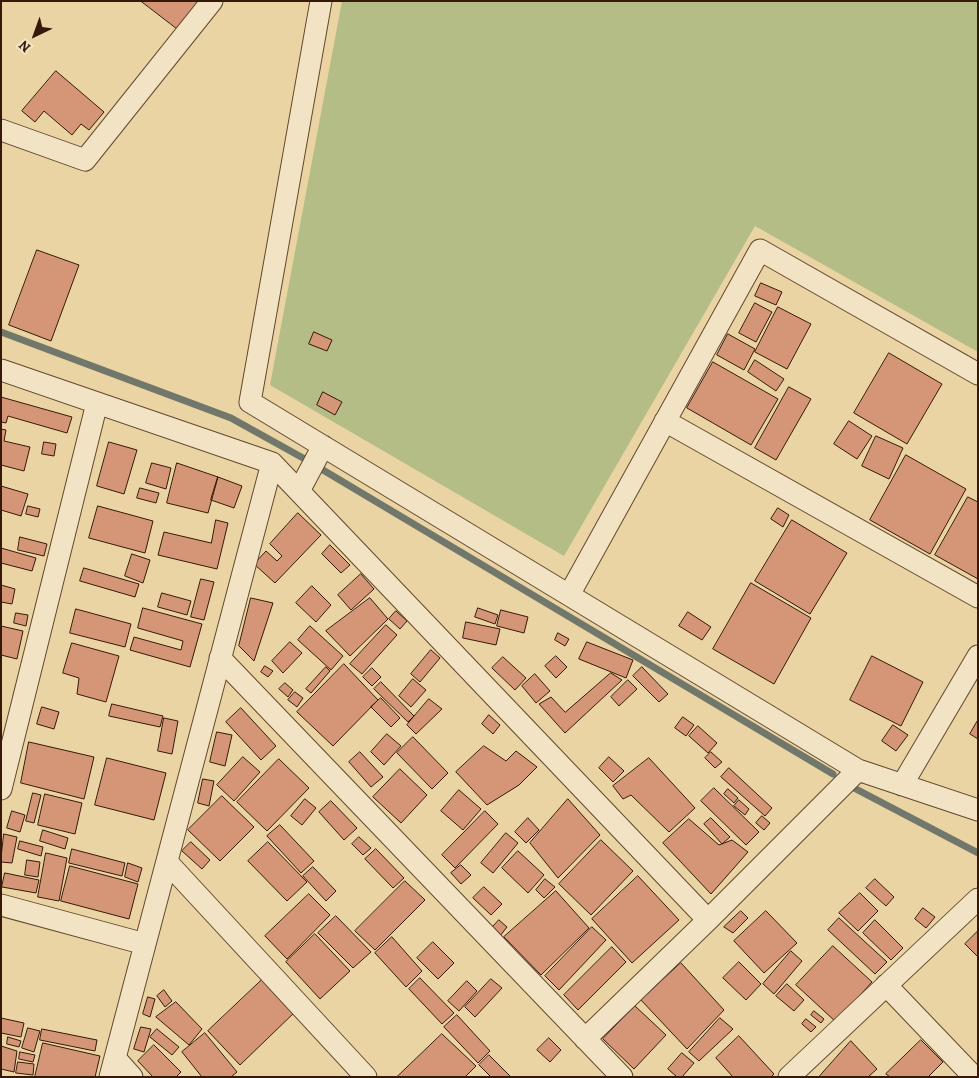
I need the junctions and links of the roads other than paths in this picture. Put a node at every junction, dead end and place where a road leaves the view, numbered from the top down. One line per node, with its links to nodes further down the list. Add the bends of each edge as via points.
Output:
1 (212, 1): 3 (street, via 85,160)
2 (320, 2): 8 (street, via 250,402)
3 (1, 130)
4 (1, 370): 6 (street)
5 (978, 374): 7 (street, via 760,250)
6 (97, 403): 9 (street); 15 (street)
7 (665, 421): 11 (street); 12 (street)
8 (323, 446): 10 (street); 11 (street)
9 (272, 464): 10 (street); 14 (street)
10 (299, 491): 23 (street)
11 (569, 595): 16 (street)
12 (978, 597)
13 (978, 656): 17 (street)
14 (220, 658): 20 (street); 26 (street)
15 (9, 726): 18 (street)
16 (858, 770): 17 (street); 23 (street)
17 (902, 785): 19 (street)
18 (1, 789)
19 (978, 810)
20 (167, 862): 24 (street); 29 (street)
21 (978, 898): 25 (street)
22 (1, 905): 24 (street)
23 (708, 920): 26 (street)
24 (145, 944): 27 (street)
25 (886, 985): 31 (street); 32 (street)
26 (585, 1039): 30 (street)
27 (112, 1067): 28 (street)
28 (132, 1077)
29 (366, 1077)
30 (622, 1077)
31 (789, 1077)
32 (974, 1077)

